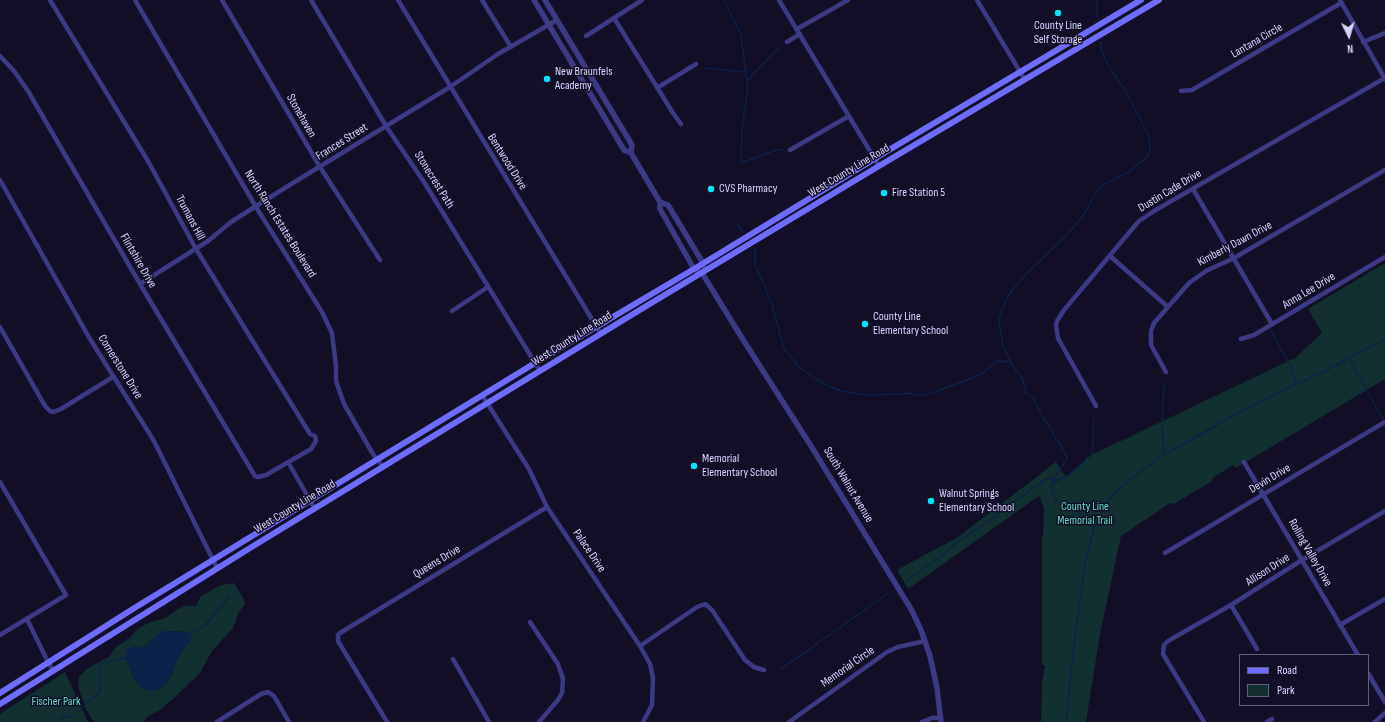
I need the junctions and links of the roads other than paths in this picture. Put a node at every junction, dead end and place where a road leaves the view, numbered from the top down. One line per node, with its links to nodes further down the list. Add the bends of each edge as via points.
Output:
1 (50, 0): 49 (street, Trumans Hill, via 148,161)
2 (135, 0): 48 (street, North Ranch Estates Boulevard)
3 (222, 0): 43 (street, Stonehaven)
4 (311, 0): 38 (street, Stonecrest Path)
5 (398, 0): 33 (street, Bentwood Drive)
6 (482, 0): 27 (street)
7 (534, 0): 18 (street)
8 (545, 0): 17 (street)
9 (642, 0): 16 (street)
10 (779, 0): 19 (street)
11 (848, 0): 19 (street)
12 (978, 0): 30 (street)
13 (1141, 0): 23 (main road, West County Line Road)
14 (1159, 0): 26 (main road, West County Line Road)
15 (1340, 2): 25 (street); 35 (street, Lantana Circle, via 1192,90)
16 (614, 18): 22 (street); 34 (street)
17 (557, 20): 18 (street, Frances Street); 40 (street, via 632,145)
18 (548, 24): 27 (street, Frances Street); 40 (street, via 624,150)
19 (797, 29): 21 (street)
20 (1385, 33): 25 (street)
21 (800, 34): 24 (street); 36 (street)
22 (586, 36)
23 (1080, 37): 26 (main road); 30 (main road, West County Line Road)
24 (787, 42)
25 (1363, 42): 31 (street)
26 (1085, 44): 32 (main road, West County Line Road)
27 (511, 47): 33 (street, Frances Street)
28 (0, 58): 57 (street, Flintshire Drive, via 14,71 28,91)
29 (696, 64): 34 (street)
30 (1020, 72): 32 (street); 41 (main road, West County Line Road)
31 (1385, 79): 46 (street, Dustin Cade Drive)
32 (1025, 80): 42 (main road, West County Line Road)
33 (450, 87): 38 (street, Frances Street); 62 (street, Bentwood Drive)
34 (657, 88): 37 (street)
35 (1181, 90)
36 (849, 116): 39 (street); 41 (street)
37 (681, 124)
38 (386, 126): 43 (street, Frances Street); 58 (street, Stonecrest Path, via 424,182)
39 (790, 150)
40 (631, 153): 47 (street)
41 (875, 159): 42 (street); 54 (main road, West County Line Road)
42 (879, 166): 56 (main road, West County Line Road)
43 (320, 167): 48 (street, Frances Street); 53 (street, Stonehaven)
44 (1385, 170): 52 (street, Kimberly Dawn Drive)
45 (0, 180): 69 (street, Cornerstone Drive)
46 (1193, 189): 50 (street, Dustin Cade Drive, via 1139,221); 52 (street)
47 (660, 202): 54 (street, via 668,205); 55 (street, via 660,209)
48 (256, 207): 49 (street, Frances Street, via 231,222); 74 (street, North Ranch Estates Boulevard, via 308,287 326,320 333,341 336,381 344,404)
49 (196, 249): 57 (street, Frances Street); 75 (street, Trumans Hill, via 310,434 314,436 316,441 311,449)
50 (1110, 256): 59 (street); 72 (street, Dustin Cade Drive, via 1064,310 1056,325 1058,338)
51 (1385, 257): 61 (street, Anna Lee Drive)
52 (1234, 258): 59 (street, Kimberly Dawn Drive, via 1194,278); 61 (street)
53 (380, 260)
54 (703, 264): 55 (main road, West County Line Road); 56 (street)
55 (694, 269): 56 (street); 62 (main road, West County Line Road)
56 (702, 273): 64 (main road, West County Line Road); 94 (street, South Walnut Avenue, via 911,608)
57 (140, 284): 75 (street, Flintshire Drive, via 252,471 258,477)
58 (488, 288): 60 (street); 66 (street, Stonecrest Path)
59 (1168, 307): 68 (street, Kimberly Dawn Drive, via 1154,322 1150,336 1152,348)
60 (452, 311)
61 (1272, 324): 65 (street, Anna Lee Drive, via 1254,335)
62 (597, 326): 64 (street, Bentwood Drive); 66 (main road, West County Line Road)
63 (0, 327): 69 (street, via 45,406 53,412)
64 (601, 334): 67 (main road, West County Line Road)
65 (1241, 339)
66 (535, 363): 67 (street, Stonecrest Path); 70 (main road, West County Line Road)
67 (540, 371): 71 (main road, West County Line Road)
68 (1166, 372)
69 (113, 377): 86 (street, Cornerstone Drive, via 154,441)
70 (482, 395): 71 (street, Palace Drive); 74 (main road, West County Line Road)
71 (487, 403): 77 (main road, West County Line Road); 81 (street, Palace Drive, via 529,469)
72 (1096, 406)
73 (1385, 422): 79 (street, Devin Drive)
74 (377, 460): 77 (street, North Ranch Estates Boulevard); 80 (main road, West County Line Road)
75 (288, 462): 80 (street)
76 (1244, 462): 79 (street, Rolling Valley Drive)
77 (383, 467): 82 (main road, West County Line Road)
78 (0, 482): 90 (street, via 66,595)
79 (1264, 494): 84 (street, Devin Drive); 85 (street, Rolling Valley Drive)
80 (310, 501): 82 (street); 86 (main road, West County Line Road)
81 (547, 507): 95 (street, Palace Drive); 111 (street, Queens Drive, via 342,630 338,635 338,641)
82 (315, 509): 87 (main road, West County Line Road)
83 (1385, 511): 85 (street, Allison Drive)
84 (1165, 553)
85 (1302, 560): 89 (street, Allison Drive); 92 (street, Rolling Valley Drive)
86 (213, 561): 87 (street, Cornerstone Drive); 99 (main road, West County Line Road)
87 (217, 568): 100 (main road, West County Line Road)
88 (1385, 599): 92 (street)
89 (1231, 605): 96 (street); 117 (street, Allison Drive, via 1168,641 1163,647 1164,656)
90 (27, 619): 93 (street); 99 (street)
91 (530, 622): 113 (street, via 558,664 563,679 562,693)
92 (1340, 625): 97 (street, Rolling Valley Drive)
93 (0, 635)
94 (925, 641): 108 (street, South Walnut Avenue, via 934,671); 115 (street, Memorial Circle, via 887,652)
95 (640, 646): 101 (street, via 705,604 712,610 745,660 754,667); 114 (street, Palace Drive, via 654,678 652,705)
96 (1257, 649)
97 (1357, 654)
98 (453, 659): 112 (street)
99 (48, 662): 100 (street); 103 (main road, West County Line Road)
100 (53, 670): 105 (main road, West County Line Road)
101 (764, 670)
102 (1369, 674): 104 (street)
103 (0, 693)
104 (1385, 702)
105 (0, 704)
106 (1385, 713): 119 (street)
107 (1272, 719): 118 (street)
108 (941, 720): 116 (street, via 932,718)
109 (217, 722): 110 (street, via 260,694 268,692 274,696)
110 (289, 722)
111 (387, 722)
112 (489, 722)
113 (539, 722)
114 (643, 722)
115 (789, 722)
116 (922, 722)
117 (1204, 722)
118 (1266, 722)
119 (1375, 722)

